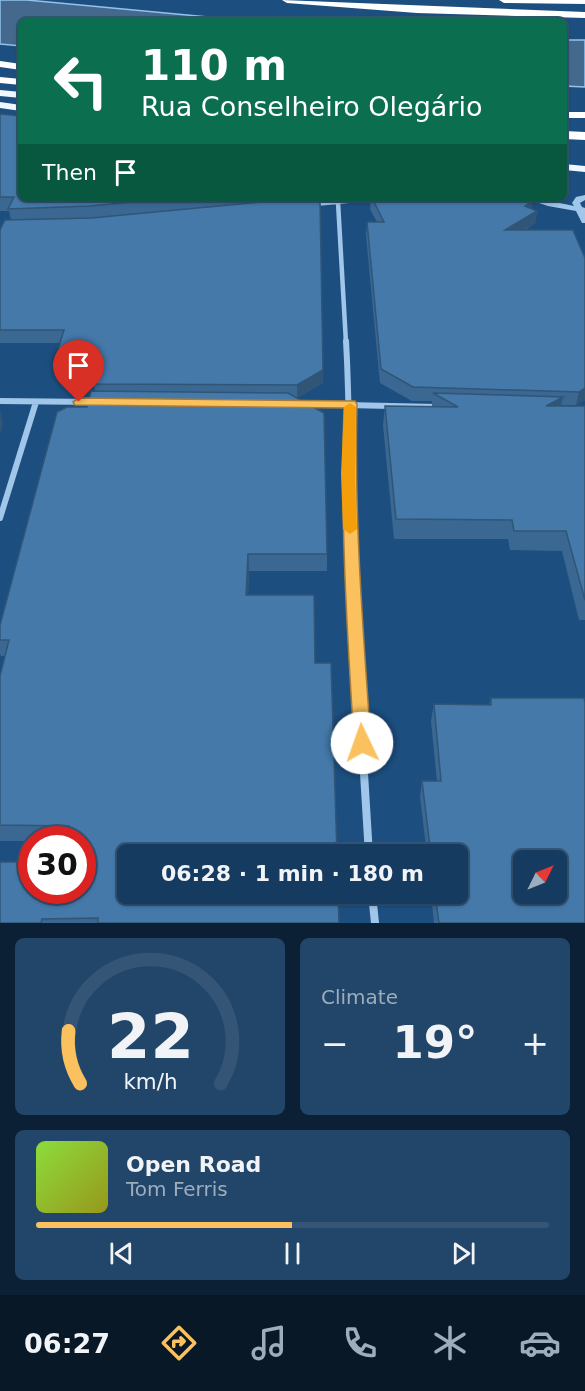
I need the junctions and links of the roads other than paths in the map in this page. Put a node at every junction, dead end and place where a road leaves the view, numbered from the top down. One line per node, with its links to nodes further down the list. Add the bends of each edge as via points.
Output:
1 (287, 0): 4 (highway)
2 (504, 0): 3 (highway)
3 (585, 2)
4 (360, 6): 5 (highway, via 404,3); 6 (highway)
5 (585, 7)
6 (585, 15)
7 (0, 64): 8 (highway)
8 (18, 67)
9 (0, 80): 10 (highway)
10 (18, 82)
11 (0, 93): 12 (highway)
12 (18, 95)
13 (0, 105): 14 (highway)
14 (18, 108)
15 (567, 115): 16 (highway)
16 (585, 115)
17 (567, 127): 18 (highway)
18 (585, 127)
19 (567, 135): 20 (highway)
20 (585, 136)
21 (567, 145): 22 (highway)
22 (585, 146)
23 (567, 166): 24 (highway)
24 (585, 169)
25 (585, 174): 26 (highway)
26 (567, 175)
27 (585, 197): 32 (street, via 576,203)
28 (348, 201): 30 (street)
29 (543, 201): 32 (street)
30 (338, 202): 31 (street); 38 (street)
31 (305, 205)
32 (582, 209): 33 (street)
33 (585, 221)
34 (0, 401): 35 (street)
35 (36, 402): 36 (street); 40 (street)
36 (103, 402)
37 (292, 404): 38 (street)
38 (350, 404): 39 (street); 41 (street, via 351,563)
39 (440, 407)
40 (0, 518)
41 (368, 844)
42 (373, 904): 43 (street)
43 (375, 923)

